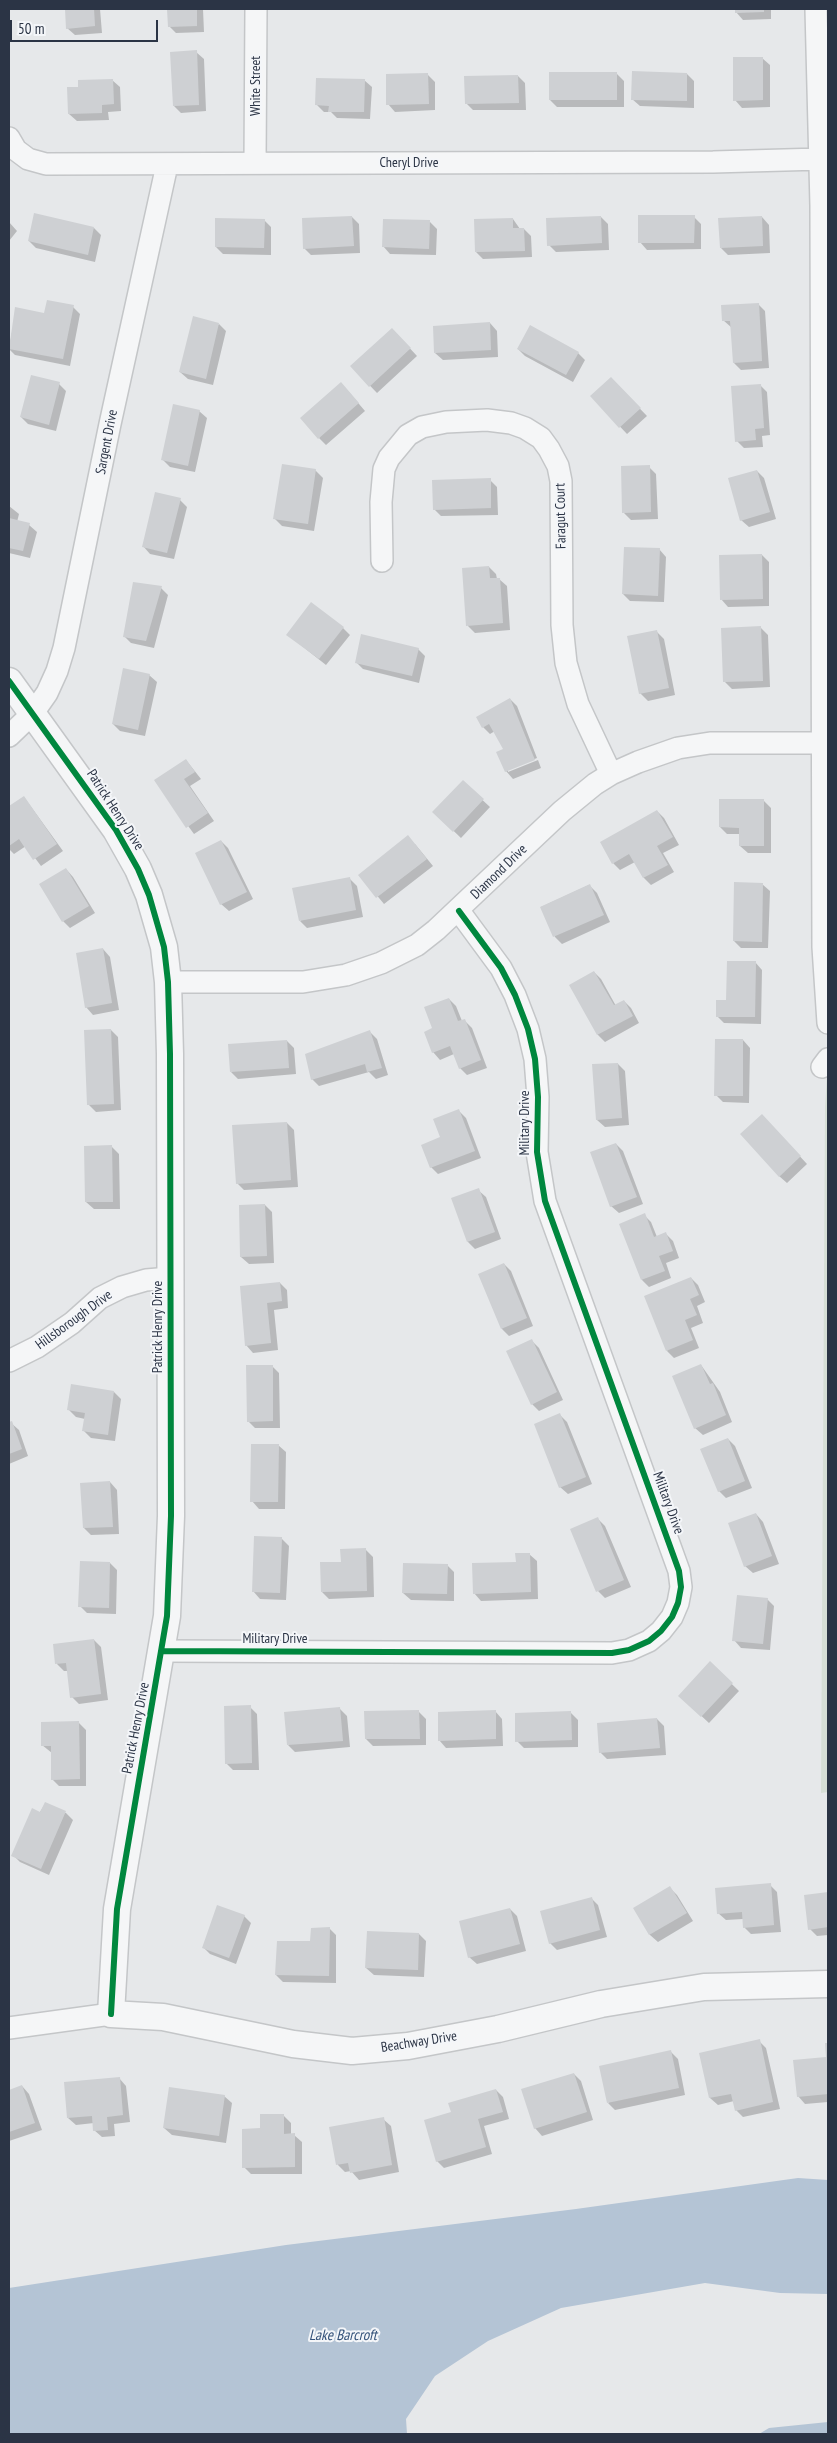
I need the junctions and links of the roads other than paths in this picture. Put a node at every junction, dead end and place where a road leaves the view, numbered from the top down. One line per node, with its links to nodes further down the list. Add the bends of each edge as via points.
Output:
1 (256, 9): 5 (street, White Street)
2 (816, 9): 4 (street)
3 (9, 138): 6 (street, Cheryl Drive, via 16,150 28,159 46,164)
4 (820, 159): 5 (street, Cheryl Drive); 11 (street)
5 (256, 163): 6 (street, Cheryl Drive)
6 (167, 165): 9 (street, Sargent Drive, via 64,648 47,694)
7 (382, 561): 12 (street, Faragut Court, via 384,470 389,458 408,435 422,427 446,422 487,420 518,425 541,438 558,466 561,481 562,625 566,663 578,704)
8 (9, 681): 9 (street, Patrick Henry Drive)
9 (33, 713): 10 (street, Sargent Drive); 14 (street, Patrick Henry Drive, via 116,830 138,869 164,947)
10 (9, 736)
11 (822, 743): 12 (street, Diamond Drive, via 710,742 678,748); 15 (street, via 823,947)
12 (611, 774): 13 (street, Diamond Drive, via 562,810)
13 (459, 911): 14 (street, Diamond Drive, via 417,945 381,963 346,975 303,982); 18 (street, Military Drive, via 501,968 528,1029 535,1059 537,1152 545,1201 679,1571 678,1603 662,1631 649,1641 612,1653)
14 (168, 982): 16 (street, Patrick Henry Drive)
15 (828, 1023)
16 (170, 1278): 17 (street, Hillsborough Drive, via 146,1280 107,1294 37,1347); 18 (street, Patrick Henry Drive, via 171,1516)
17 (9, 1361)
18 (163, 1651): 20 (street, Patrick Henry Drive, via 117,1909)
19 (828, 1984): 20 (street, Beachway Drive, via 704,1987 601,2004 435,2041 352,2051 293,2044 163,2017)
20 (111, 2014): 21 (street, Beachway Drive)
21 (9, 2028)

